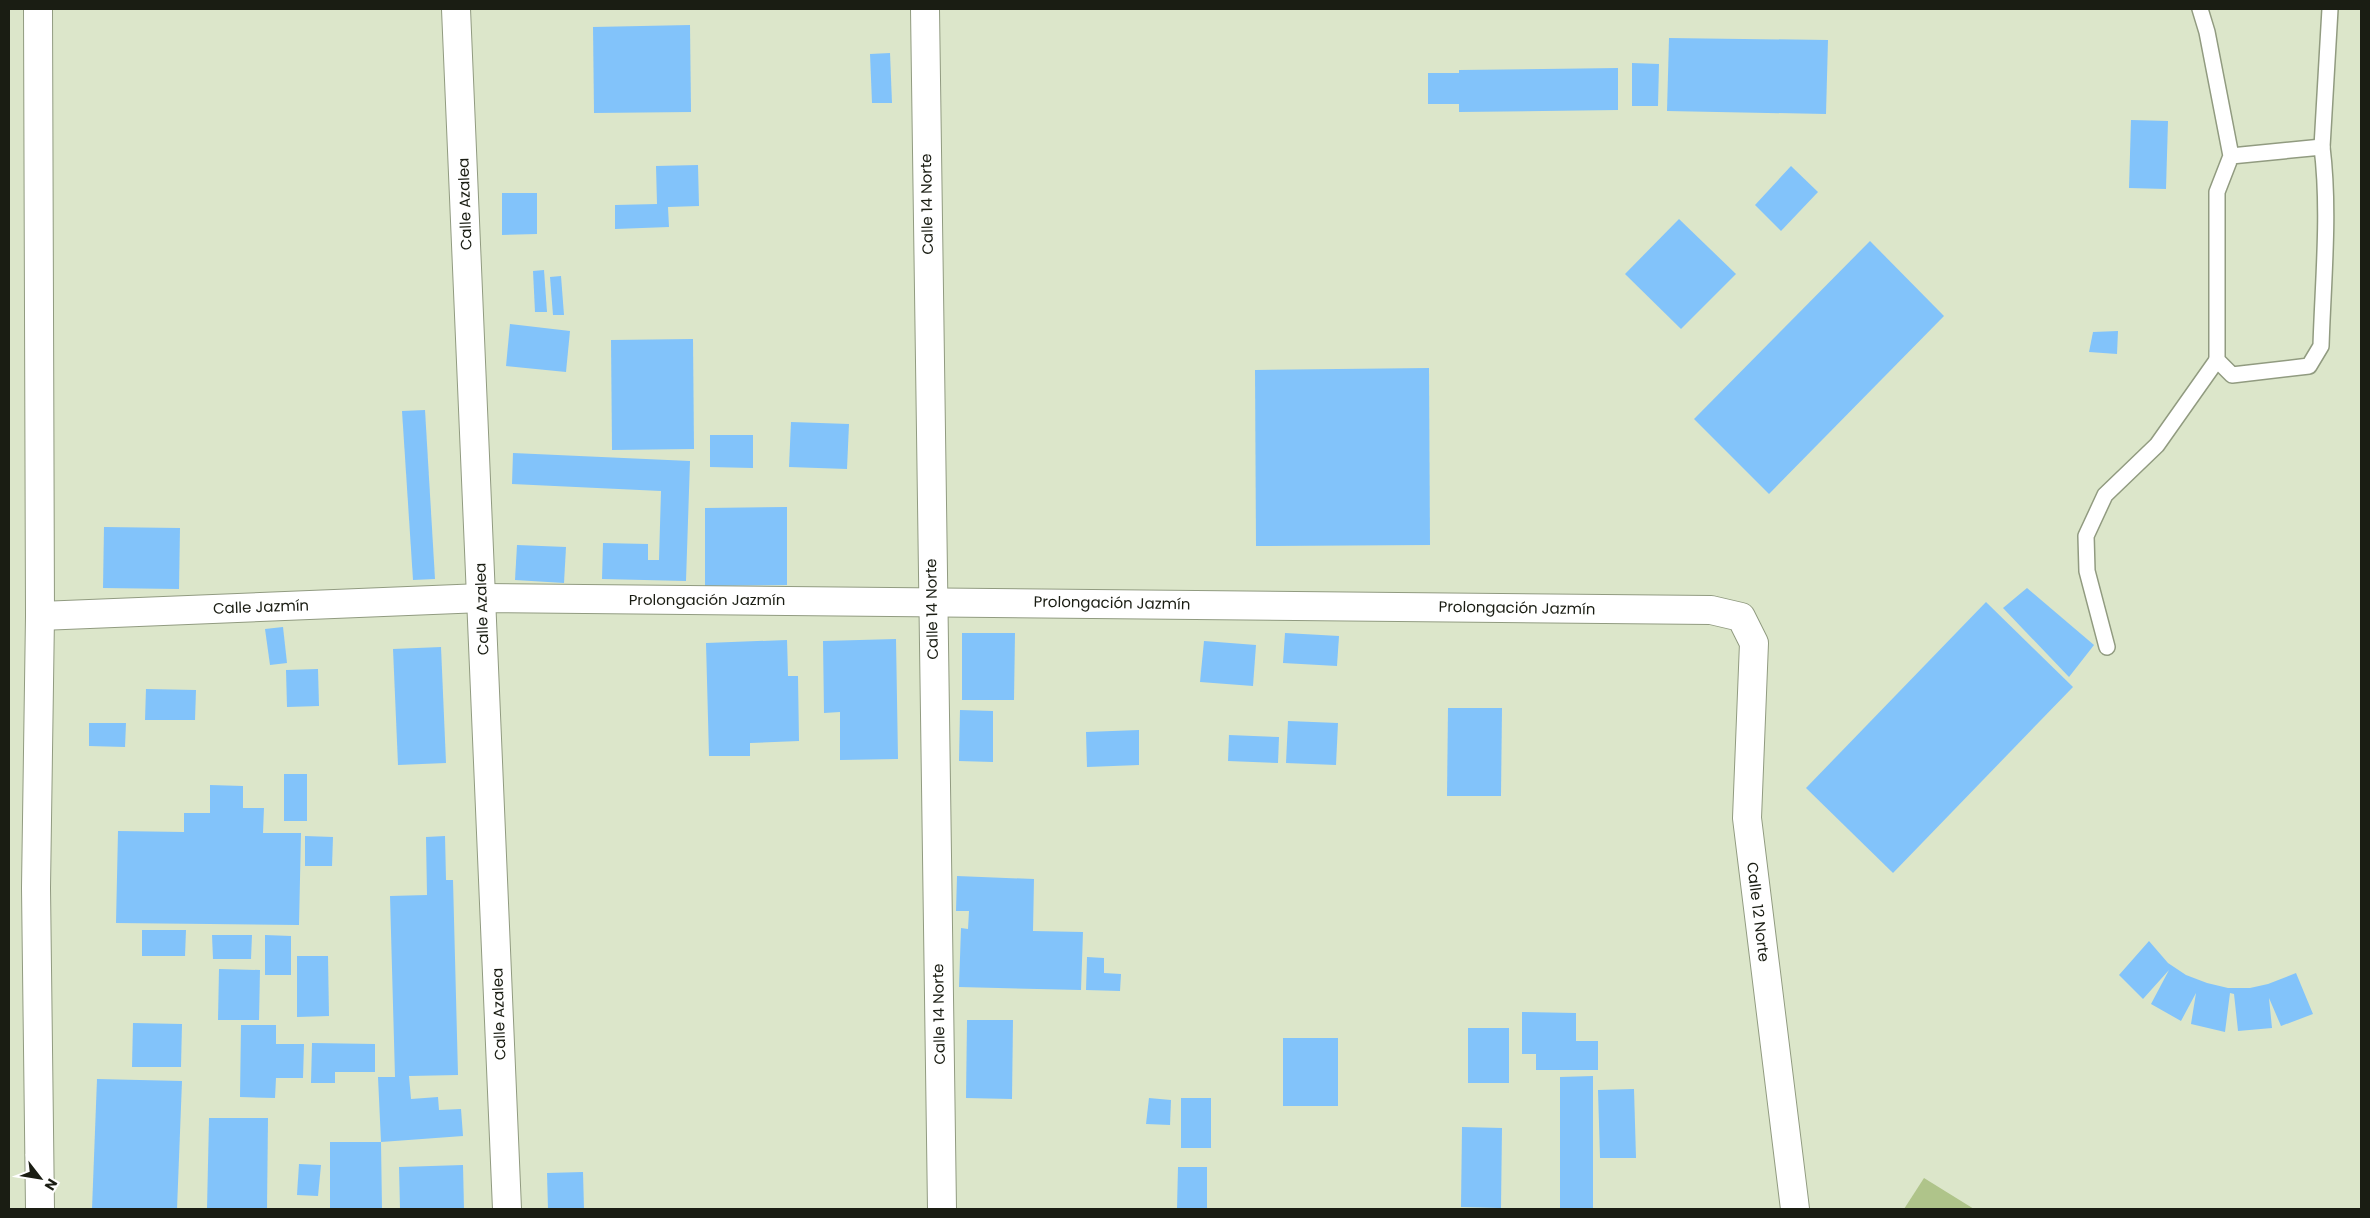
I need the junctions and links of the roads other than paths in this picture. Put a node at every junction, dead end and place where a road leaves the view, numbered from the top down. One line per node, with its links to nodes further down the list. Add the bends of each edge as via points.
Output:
1 (38, 9): 11 (street)
2 (456, 9): 9 (street, Calle Azalea)
3 (925, 9): 10 (street, Calle 14 Norte)
4 (2200, 9): 7 (lane)
5 (2330, 9): 6 (lane)
6 (2322, 147): 7 (lane); 8 (lane, via 2325,187 2321,346 2309,366 2264,373 2232,375)
7 (2231, 156): 8 (lane, via 2217,192)
8 (2217, 360): 13 (lane, via 2157,445 2105,495 2086,536 2087,572)
9 (482, 598): 10 (street, Prolongación Jazmín); 11 (street, Calle Jazmín); 15 (street, Calle Azalea)
10 (932, 601): 12 (street, Prolongación Jazmín, via 1711,610); 16 (street, Calle 14 Norte)
11 (40, 616): 14 (street, via 36,888)
12 (1741, 618): 17 (street, Calle 12 Norte, via 1754,643 1747,818)
13 (2107, 647)
14 (40, 1209)
15 (507, 1209)
16 (942, 1209)
17 (1795, 1209)

